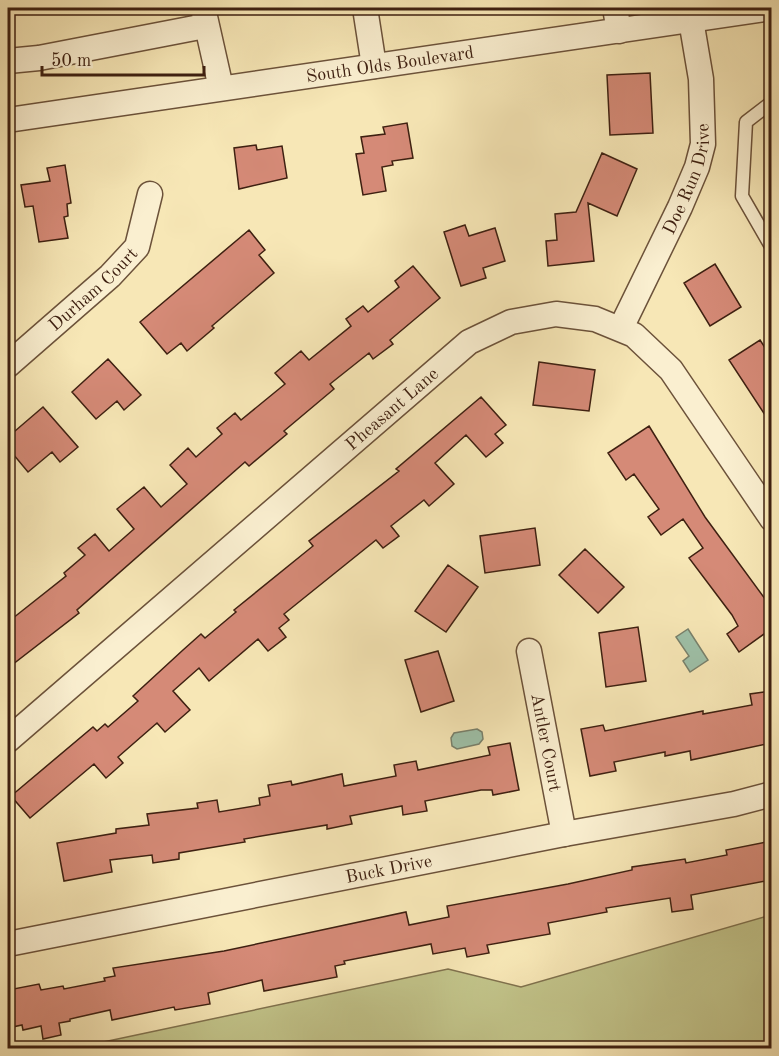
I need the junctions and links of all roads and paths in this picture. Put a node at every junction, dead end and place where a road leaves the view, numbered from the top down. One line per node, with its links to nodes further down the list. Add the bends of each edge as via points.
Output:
1 (365, 8): 8 (street)
2 (615, 8): 6 (street)
3 (771, 8): 5 (street, South Olds Boulevard)
4 (204, 17): 7 (street, via 39,58); 9 (street)
5 (691, 20): 6 (street, South Olds Boulevard); 14 (street, Doe Run Drive, via 702,79 703,144 680,207)
6 (619, 31): 8 (street, South Olds Boulevard)
7 (8, 61)
8 (374, 66): 9 (street, South Olds Boulevard)
9 (221, 88): 11 (street, South Olds Boulevard)
10 (771, 102): 13 (lane, via 746,122 742,196)
11 (8, 120)
12 (150, 194): 15 (street, Durham Court, via 137,247 110,276)
13 (771, 248)
14 (621, 328): 16 (street, Pheasant Lane, via 649,346 671,370); 18 (street, Pheasant Lane, via 595,319 556,314 511,322 469,342)
15 (8, 365)
16 (771, 519)
17 (529, 651): 20 (street, Antler Court)
18 (8, 740)
19 (771, 794): 20 (street, Buck Drive)
20 (564, 834): 21 (street, Buck Drive)
21 (8, 944)

